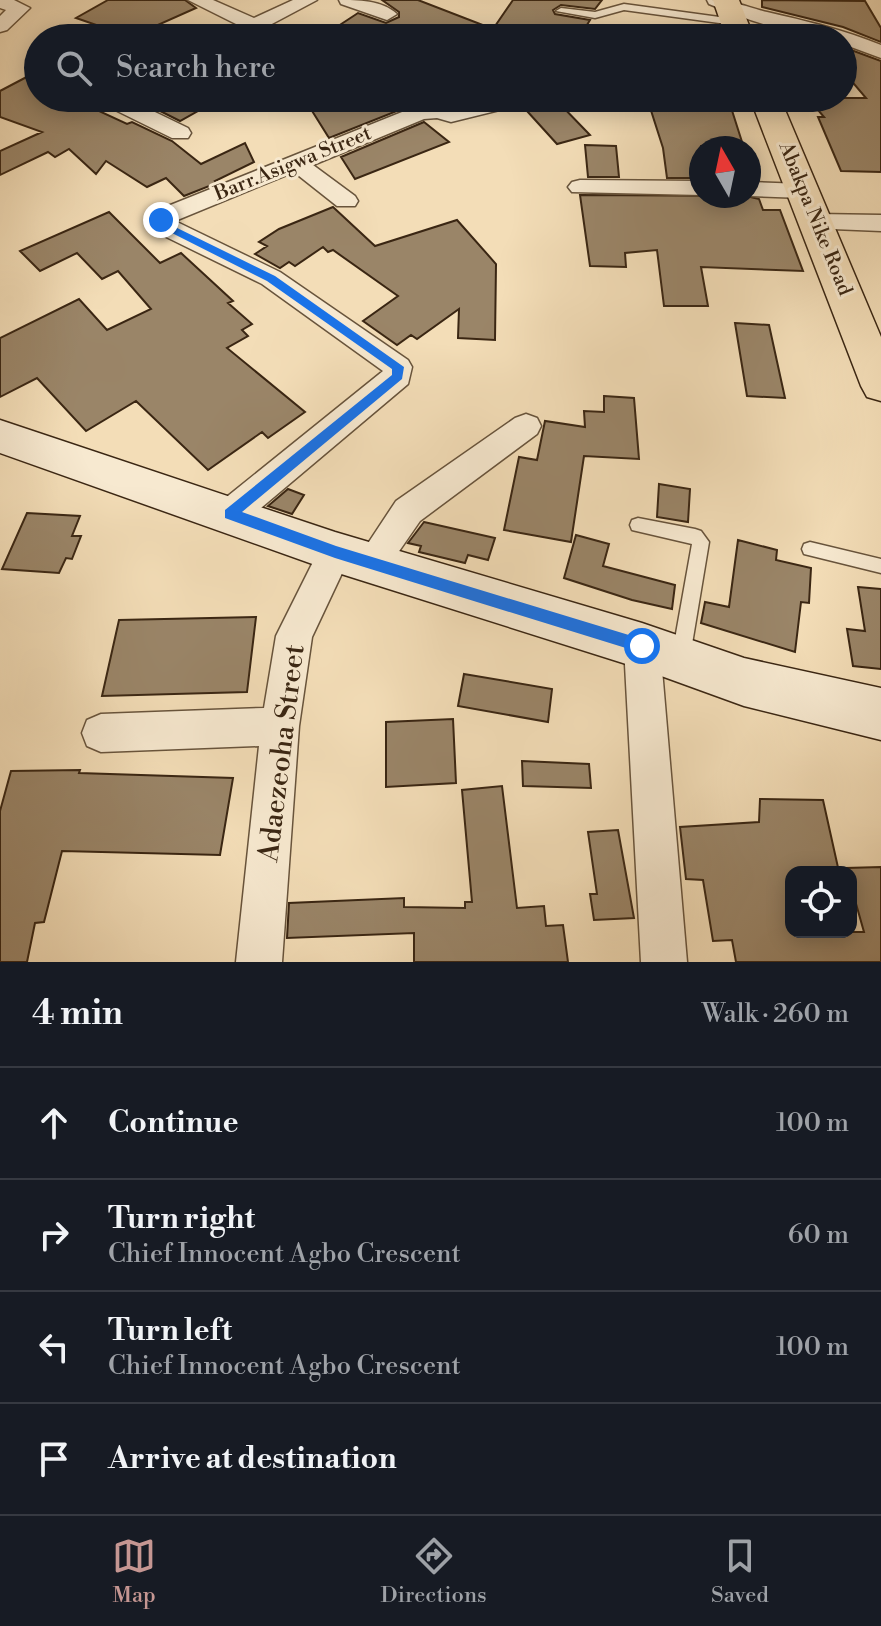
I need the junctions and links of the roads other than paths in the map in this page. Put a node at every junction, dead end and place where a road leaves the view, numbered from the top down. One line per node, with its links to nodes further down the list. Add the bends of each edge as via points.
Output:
1 (197, 0): 8 (street)
2 (308, 0): 9 (street)
3 (348, 0): 6 (street)
4 (0, 2): 11 (street, via 20,8)
5 (561, 11): 7 (lane, via 595,15 624,7)
6 (387, 14)
7 (734, 20): 10 (street)
8 (250, 24)
9 (254, 24)
10 (761, 24)
11 (0, 26)
12 (857, 42): 13 (street)
13 (881, 52)
14 (139, 112): 19 (street)
15 (429, 112): 20 (street, Barr.Asigwa Street)
16 (441, 112): 17 (street, Barr.Asigwa Street)
17 (463, 112)
18 (771, 112): 25 (main road, Abakpa Nike Road)
19 (180, 133)
20 (296, 163): 24 (street); 30 (street, Barr.Asigwa Street, via 161,220 271,278 398,367 398,376)
21 (580, 187): 22 (street)
22 (689, 188)
23 (761, 192): 25 (street)
24 (346, 201)
25 (810, 206): 26 (street); 27 (main road, Abakpa Nike Road)
26 (881, 223)
27 (881, 386)
28 (526, 426): 33 (street, Adaezeoha Street)
29 (0, 436): 30 (main road)
30 (230, 514): 33 (main road)
31 (638, 525): 35 (lane, via 695,536 701,542)
32 (810, 549): 34 (lane)
33 (354, 557): 35 (main road); 37 (street, Adaezeoha Street, via 294,636)
34 (881, 566)
35 (661, 653): 36 (main road, via 744,682); 40 (street)
36 (881, 714)
37 (280, 726): 38 (street); 39 (street, Adaezeoha Street)
38 (101, 733)
39 (259, 962)
40 (664, 962)

